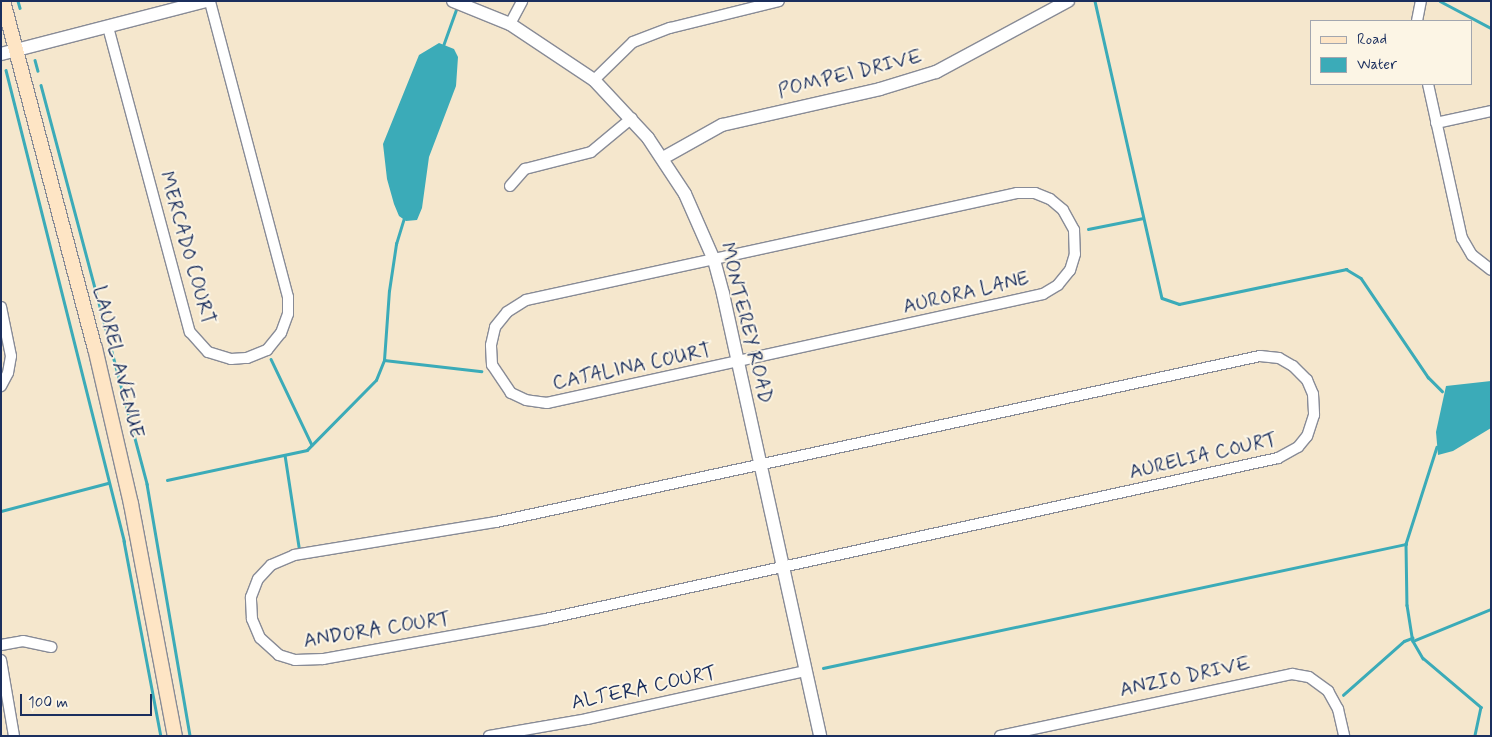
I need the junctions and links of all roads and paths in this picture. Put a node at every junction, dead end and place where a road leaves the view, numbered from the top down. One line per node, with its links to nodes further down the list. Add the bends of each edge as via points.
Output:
1 (3, 1): 12 (main road, LAUREL AVENUE)
2 (206, 1): 11 (street)
3 (210, 1): 11 (street, MERCADO COURT, via 288,297 288,314 281,333 267,350 247,358 231,359 208,352 190,332)
4 (453, 1): 10 (street, MONTEREY ROAD)
5 (522, 1): 10 (street)
6 (779, 1): 14 (street, via 670,28 632,42)
7 (1068, 1): 19 (street, POMPEI DRIVE, via 929,75 722,125)
8 (1421, 1): 9 (street)
9 (1417, 20)
10 (510, 24): 14 (street, MONTEREY ROAD)
11 (108, 27): 12 (street)
12 (16, 50): 13 (street); 33 (main road, LAUREL AVENUE, via 95,348 131,504)
13 (1, 54)
14 (594, 80): 17 (street, MONTEREY ROAD)
15 (1428, 85): 18 (street)
16 (1491, 111): 18 (street)
17 (632, 118): 19 (street, MONTEREY ROAD); 20 (street, via 591,152 525,170)
18 (1436, 123): 22 (street, via 1462,238 1472,255)
19 (663, 158): 21 (street, MONTEREY ROAD, via 692,209)
20 (510, 186)
21 (714, 260): 24 (street, MONTEREY ROAD); 24 (street, CATALINA COURT, via 520,303 495,327 491,345 492,365 511,393 541,403); 24 (street, AURORA LANE, via 1017,193 1035,193 1057,204 1071,223 1075,237 1070,270 1058,285 1042,294)
22 (1491, 270)
23 (1, 307): 25 (street, via 11,356)
24 (738, 362): 26 (street, MONTEREY ROAD)
25 (1, 386)
26 (761, 465): 27 (street, MONTEREY ROAD); 27 (street, ANDORA COURT, via 496,522 294,555 271,565 258,579 251,597 252,619 260,638 271,650 295,660 311,660 546,619); 27 (street, AURELIA COURT, via 1260,356 1279,358 1293,366 1307,380 1313,394 1314,415 1307,436 1298,447 1278,458)
27 (783, 568): 31 (street, MONTEREY ROAD)
28 (1, 645): 29 (street, via 23,641)
29 (51, 647)
30 (1, 660): 32 (street)
31 (806, 671): 34 (street, ALTERA COURT, via 587,719); 35 (street, MONTEREY ROAD)
32 (14, 736)
33 (175, 736)
34 (489, 736)
35 (820, 736)
36 (1000, 736): 37 (street, ANZIO DRIVE, via 1292,674 1309,677 1328,691 1338,709)
37 (1344, 736)

